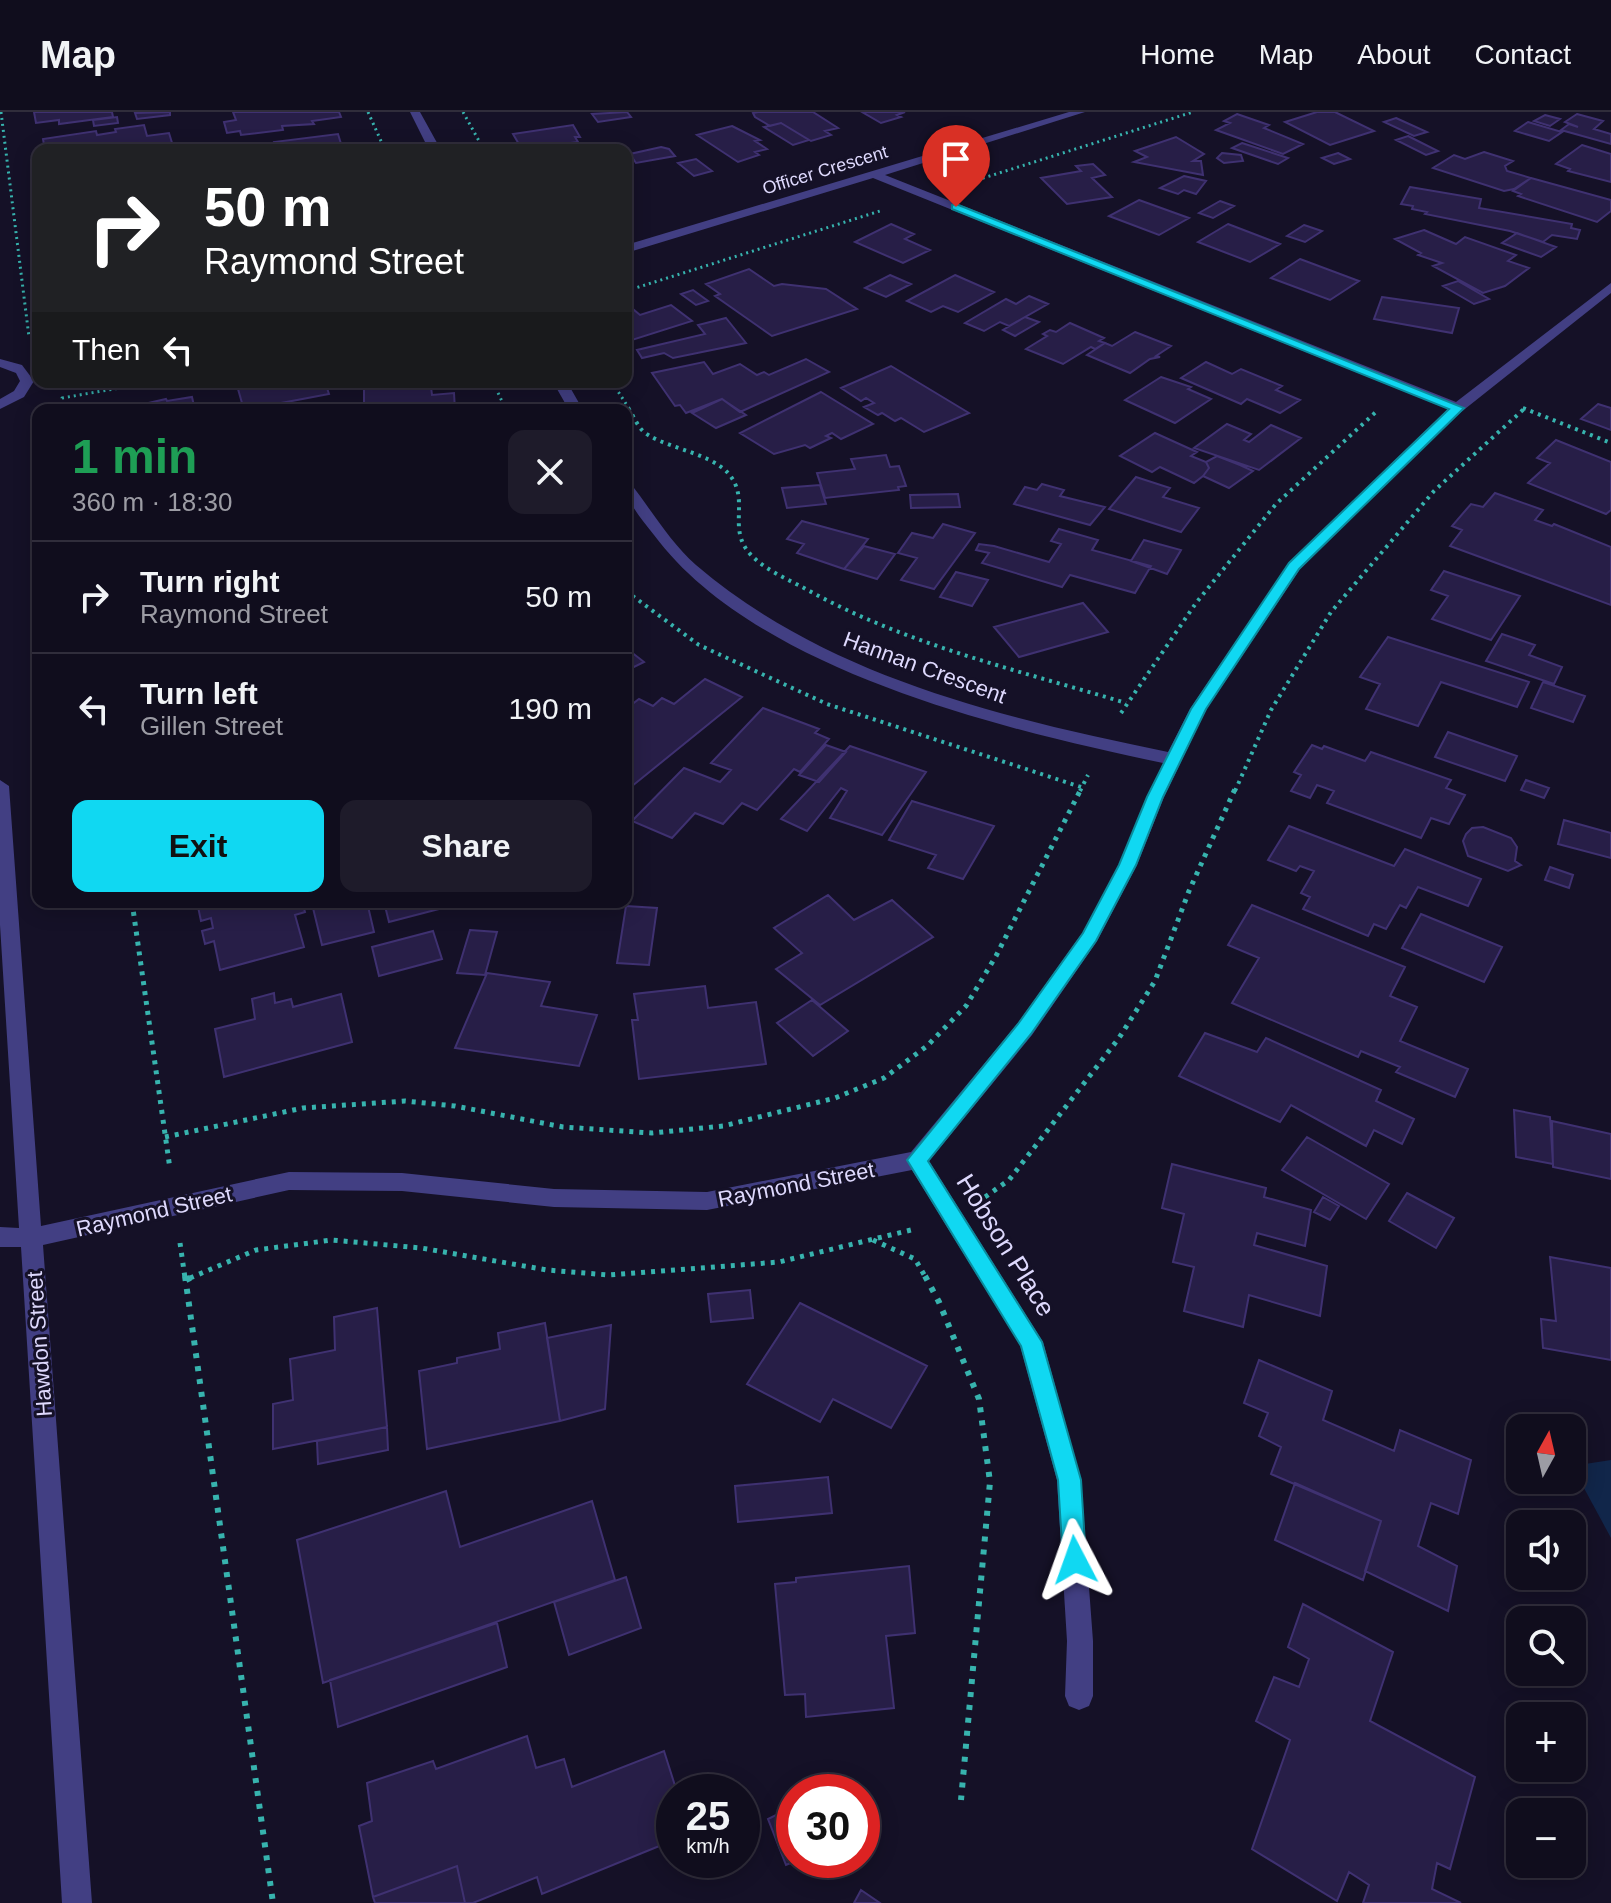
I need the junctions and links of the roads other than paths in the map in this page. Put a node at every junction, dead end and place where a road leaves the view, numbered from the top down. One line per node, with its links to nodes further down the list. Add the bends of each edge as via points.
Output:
1 (415, 112): 3 (street)
2 (1080, 112): 4 (street, Officer Crescent)
3 (432, 144)
4 (873, 174): 5 (street, Officer Crescent); 10 (street)
5 (632, 247)
6 (1611, 287): 10 (street)
7 (0, 363): 8 (street)
8 (32, 376): 9 (street, via 19,394)
9 (0, 405)
10 (1458, 408): 12 (street, via 1294,566 1198,709)
11 (632, 495): 12 (street, Hannan Crescent, via 689,566 778,632 878,678 1019,725)
12 (1173, 759): 15 (street, via 1128,865 1090,936 1025,1029)
13 (0, 786): 14 (street, Hawdon Street)
14 (6, 956): 17 (street, Hawdon Street)
15 (917, 1160): 17 (street, Raymond Street, via 707,1201 554,1198 402,1182 289,1181); 18 (street, Hobson Place, via 1031,1342 1069,1480)
16 (0, 1237): 17 (street, Raymond Street)
17 (31, 1238): 19 (street, Hawdon Street)
18 (1079, 1696)
19 (77, 1903)

